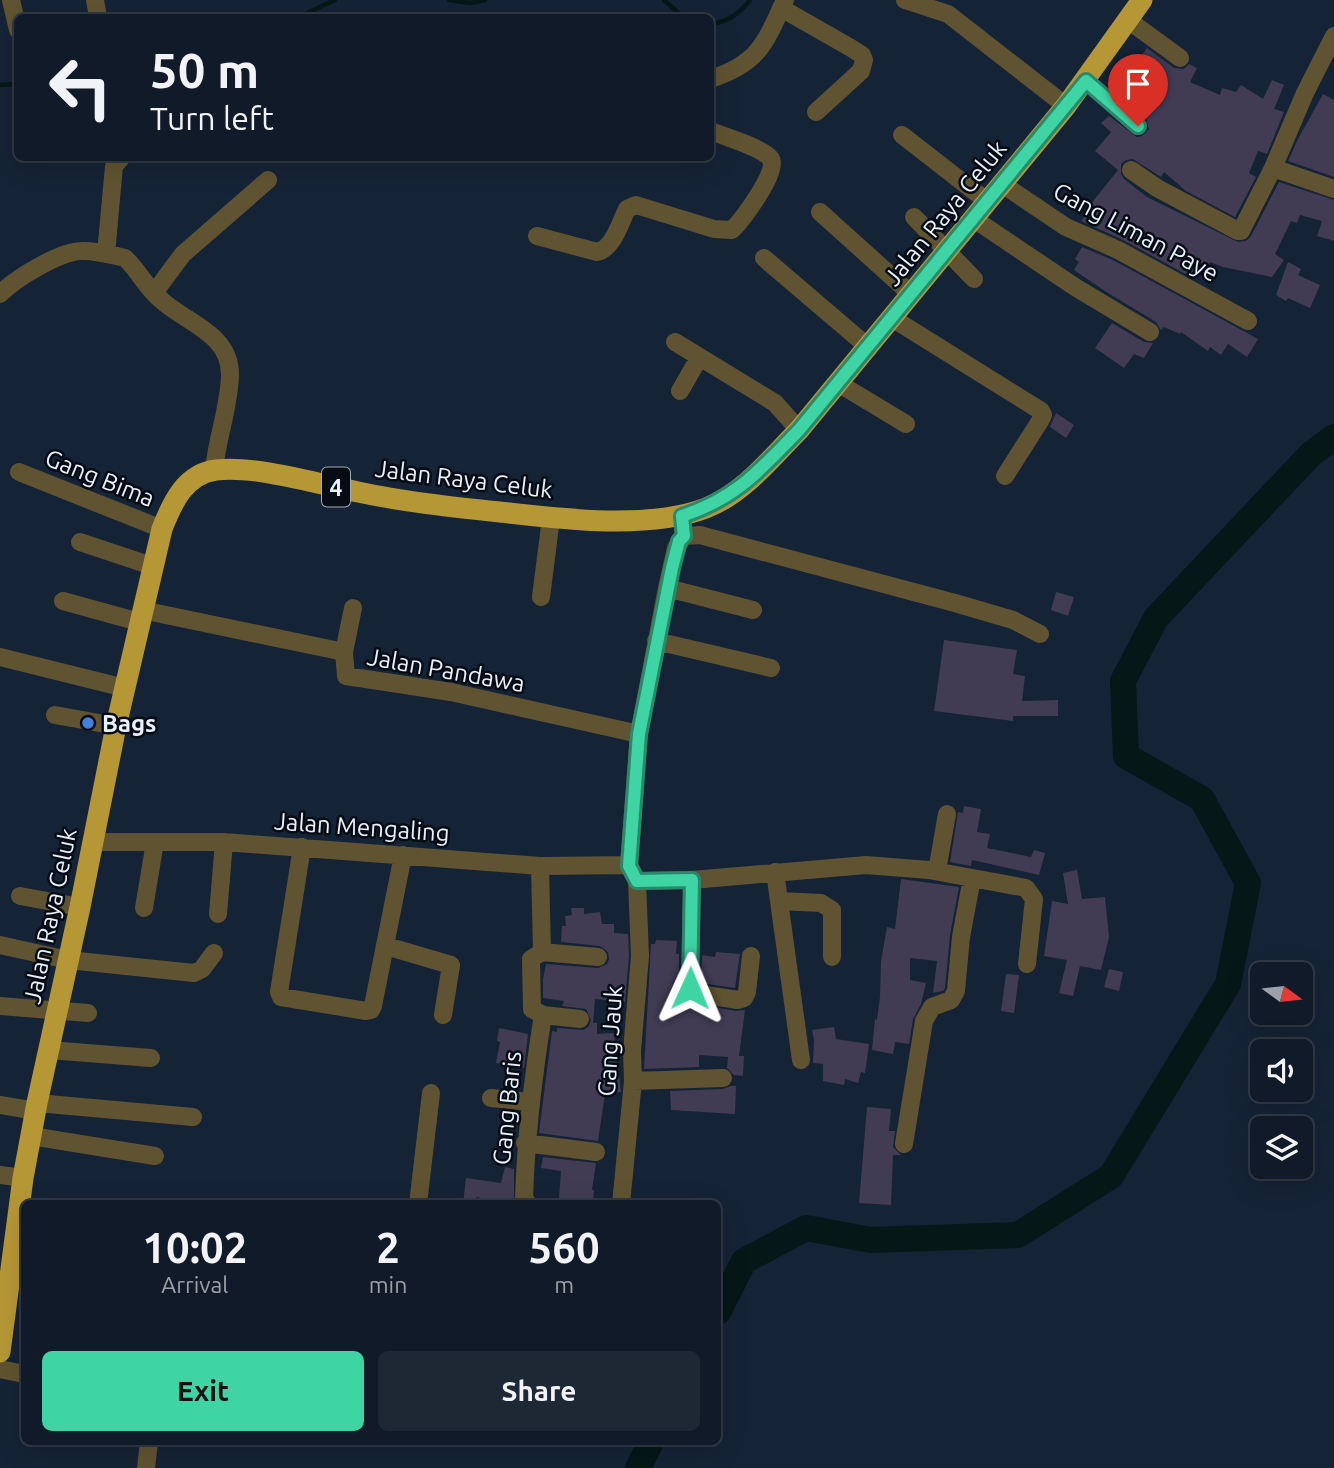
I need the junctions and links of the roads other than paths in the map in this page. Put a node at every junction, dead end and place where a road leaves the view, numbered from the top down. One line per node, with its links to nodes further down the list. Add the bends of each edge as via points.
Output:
1 (905, 0): 4 (street)
2 (1143, 0): 5 (highway, Jalan Raya Celuk / 4)
3 (783, 4): 8 (street, via 763,46 749,62); 11 (street, via 864,60 861,71)
4 (951, 7): 10 (street)
5 (1128, 20): 7 (street); 9 (highway, Jalan Raya Celuk / 4)
6 (1334, 36): 16 (street)
7 (1180, 58)
8 (714, 78)
9 (1086, 81): 10 (highway, Jalan Raya Celuk / 4); 12 (street)
10 (1066, 106): 19 (highway, Jalan Raya Celuk / 4)
11 (816, 112)
12 (1138, 126)
13 (714, 133): 25 (street, via 762,152 773,163 769,178 732,230 714,229 636,205 627,209 602,251)
14 (902, 135): 21 (street)
15 (118, 161): 27 (street, via 114,166)
16 (1273, 168): 17 (street, via 1238,231); 20 (street)
17 (1131, 170)
18 (268, 180): 30 (street, via 183,254)
19 (1002, 184): 21 (highway, Jalan Raya Celuk / 4); 34 (street, Gang Liman Paye, via 1066,227)
20 (1334, 189)
21 (988, 202): 24 (highway, Jalan Raya Celuk / 4)
22 (820, 212): 32 (street)
23 (914, 217): 26 (street)
24 (974, 219): 26 (highway, Jalan Raya Celuk / 4); 35 (street)
25 (537, 236)
26 (948, 250): 29 (street); 32 (highway, Jalan Raya Celuk / 4)
27 (106, 254): 30 (street, via 125,258); 31 (street, via 81,251 63,255 11,283)
28 (764, 258): 37 (street)
29 (974, 279)
30 (154, 293): 43 (street, via 207,330 229,360)
31 (0, 294)
32 (911, 294): 33 (highway, Jalan Raya Celuk / 4)
33 (892, 318): 37 (highway, Jalan Raya Celuk / 4); 45 (street, via 1041,411 1040,421)
34 (1248, 321)
35 (1150, 332)
36 (676, 342): 38 (street)
37 (867, 346): 39 (highway, Jalan Raya Celuk / 4)
38 (699, 358): 40 (street); 42 (street, via 775,403)
39 (838, 383): 41 (street); 42 (highway, Jalan Raya Celuk / 4)
40 (680, 391)
41 (906, 424)
42 (799, 430): 47 (highway, Jalan Raya Celuk / 4, via 753,477)
43 (215, 470): 46 (highway, Jalan Raya Celuk / 4, via 241,469 390,499); 48 (highway, Jalan Raya Celuk / 4, via 184,487 172,502)
44 (19, 472): 48 (street, Gang Bima)
45 (1005, 476)
46 (551, 518): 47 (highway, Jalan Raya Celuk / 4); 52 (street)
47 (683, 526): 51 (street, Gang Jauk); 57 (street, via 700,535 1013,620)
48 (162, 529): 50 (highway, Jalan Raya Celuk / 4)
49 (80, 542): 50 (street)
50 (152, 566): 56 (highway, Jalan Raya Celuk / 4)
51 (667, 588): 55 (street); 58 (street, Gang Jauk)
52 (541, 597)
53 (63, 601): 56 (street, Jalan Pandawa)
54 (353, 608): 59 (street)
55 (753, 610)
56 (141, 616): 59 (street, Jalan Pandawa); 62 (highway, Jalan Raya Celuk / 4)
57 (1040, 634)
58 (656, 641): 61 (street); 65 (street, Gang Jauk)
59 (344, 652): 65 (street, Jalan Pandawa, via 348,677 451,692)
60 (0, 657): 62 (street)
61 (771, 668)
62 (125, 688): 64 (highway, Jalan Raya Celuk / 4)
63 (55, 715): 64 (street)
64 (110, 725): 67 (highway, Jalan Raya Celuk / 4)
65 (639, 734): 75 (street, Gang Jauk)
66 (947, 814): 74 (street)
67 (92, 842): 68 (street, Jalan Mengaling); 80 (highway, Jalan Raya Celuk / 4)
68 (155, 842): 69 (street, Jalan Mengaling); 81 (street)
69 (224, 842): 70 (street, Jalan Mengaling); 82 (street)
70 (302, 847): 71 (street, Jalan Mengaling); 84 (street, via 281,996 371,1010)
71 (403, 855): 72 (street, Jalan Mengaling); 84 (street)
72 (540, 866): 75 (street, Jalan Mengaling); 85 (street)
73 (775, 872): 74 (street, Jalan Mengaling, via 866,865); 77 (street, Jalan Mengaling); 79 (street)
74 (937, 872): 76 (street, Jalan Mengaling)
75 (633, 873): 77 (street, Jalan Mengaling); 102 (street, Gang Jauk, via 640,956)
76 (972, 878): 91 (street, Jalan Mengaling, via 1031,891 1034,904); 111 (street, via 955,995 932,1007 924,1021)
77 (692, 880): 87 (street, via 693,993 744,998)
78 (20, 896): 80 (street)
79 (780, 901): 89 (street, via 821,903 832,910); 100 (street)
80 (80, 907): 90 (highway, Jalan Raya Celuk / 4)
81 (144, 908)
82 (218, 914)
83 (0, 945): 90 (street)
84 (386, 946): 95 (street, via 452,965)
85 (542, 952): 88 (street); 96 (street, via 530,962 531,1006)
86 (214, 953): 90 (street, via 202,970 194,973)
87 (751, 956)
88 (598, 957)
89 (832, 957)
90 (68, 960): 93 (highway, Jalan Raya Celuk / 4)
91 (1027, 964)
92 (0, 1006): 93 (street)
93 (56, 1010): 94 (street); 98 (highway, Jalan Raya Celuk / 4)
94 (88, 1013)
95 (443, 1015)
96 (543, 1015): 97 (street); 105 (street, Gang Baris)
97 (580, 1019)
98 (49, 1050): 99 (street); 107 (highway, Jalan Raya Celuk / 4)
99 (151, 1058)
100 (801, 1060)
101 (723, 1078): 102 (street)
102 (633, 1081): 119 (street, Gang Jauk)
103 (431, 1093): 117 (street)
104 (491, 1098): 105 (street)
105 (529, 1102): 110 (street, Gang Baris)
106 (0, 1105): 107 (street)
107 (36, 1107): 108 (street); 109 (highway, Jalan Raya Celuk / 4)
108 (193, 1117)
109 (31, 1136): 113 (street); 115 (highway, Jalan Raya Celuk / 4)
110 (525, 1143): 112 (street); 118 (street, Gang Baris)
111 (904, 1144)
112 (596, 1152)
113 (155, 1156)
114 (0, 1175): 115 (street)
115 (23, 1178): 116 (highway, Jalan Raya Celuk / 4)
116 (22, 1200)
117 (418, 1200)
118 (525, 1200)
119 (621, 1200)
120 (21, 1222): 121 (highway, Jalan Raya Celuk / 4)
121 (16, 1284): 122 (highway, Jalan Raya Celuk / 4)
122 (0, 1352)
123 (0, 1369): 124 (street)
124 (21, 1373)
125 (149, 1445): 126 (street)
126 (146, 1468)

